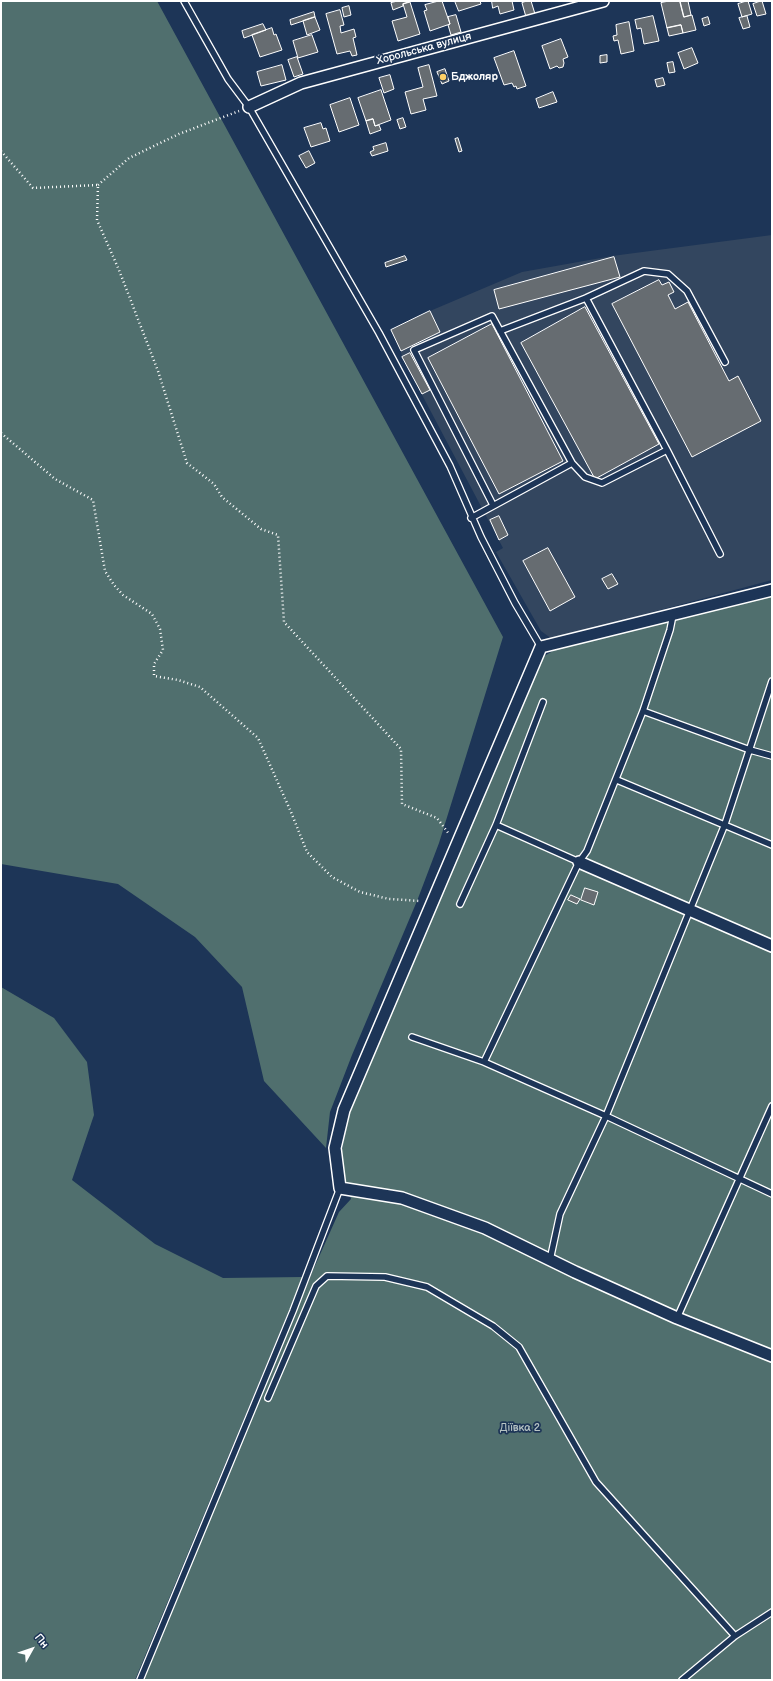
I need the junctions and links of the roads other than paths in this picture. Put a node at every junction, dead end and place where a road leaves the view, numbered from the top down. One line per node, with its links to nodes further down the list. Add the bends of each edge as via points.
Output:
1 (184, 1): 3 (lane, via 228,79)
2 (603, 1): 3 (street, Хорольська вулиця, via 302,83)
3 (249, 107): 10 (lane, via 379,333 450,466)
4 (586, 298): 5 (lane); 6 (lane, via 644,270 668,274 687,292); 7 (lane)
5 (500, 331): 8 (lane); 9 (lane, via 492,316 414,350)
6 (725, 362)
7 (667, 450): 8 (lane, via 602,483 585,477); 11 (lane)
8 (572, 463): 9 (lane)
9 (493, 505): 10 (lane)
10 (471, 518): 14 (lane)
11 (720, 554)
12 (772, 590): 13 (street)
13 (673, 615): 14 (street); 17 (lane)
14 (541, 647): 33 (street, via 344,1110 335,1148)
15 (772, 681): 18 (lane)
16 (543, 702): 22 (lane)
17 (643, 711): 18 (lane); 20 (lane)
18 (750, 750): 19 (lane); 21 (lane)
19 (772, 756)
20 (616, 780): 21 (lane); 24 (lane, via 587,851)
21 (725, 824): 23 (lane); 26 (lane)
22 (496, 825): 24 (lane); 25 (lane)
23 (772, 845)
24 (579, 862): 26 (street); 29 (lane)
25 (460, 904)
26 (690, 911): 27 (street); 31 (lane)
27 (772, 946)
28 (412, 1037): 29 (lane)
29 (484, 1062): 31 (lane)
30 (772, 1106): 32 (lane)
31 (606, 1116): 32 (lane); 35 (lane, via 560,1214)
32 (740, 1178): 34 (lane); 36 (lane)
33 (340, 1188): 35 (street, via 402,1198 484,1228); 41 (lane, via 290,1318)
34 (772, 1194)
35 (550, 1260): 36 (street)
36 (676, 1318): 37 (street)
37 (772, 1356)
38 (268, 1398): 40 (lane, via 316,1286 327,1276 385,1277 427,1287 493,1326 519,1347 596,1482)
39 (772, 1612): 40 (lane)
40 (736, 1636): 42 (lane)
41 (140, 1680)
42 (682, 1680)

